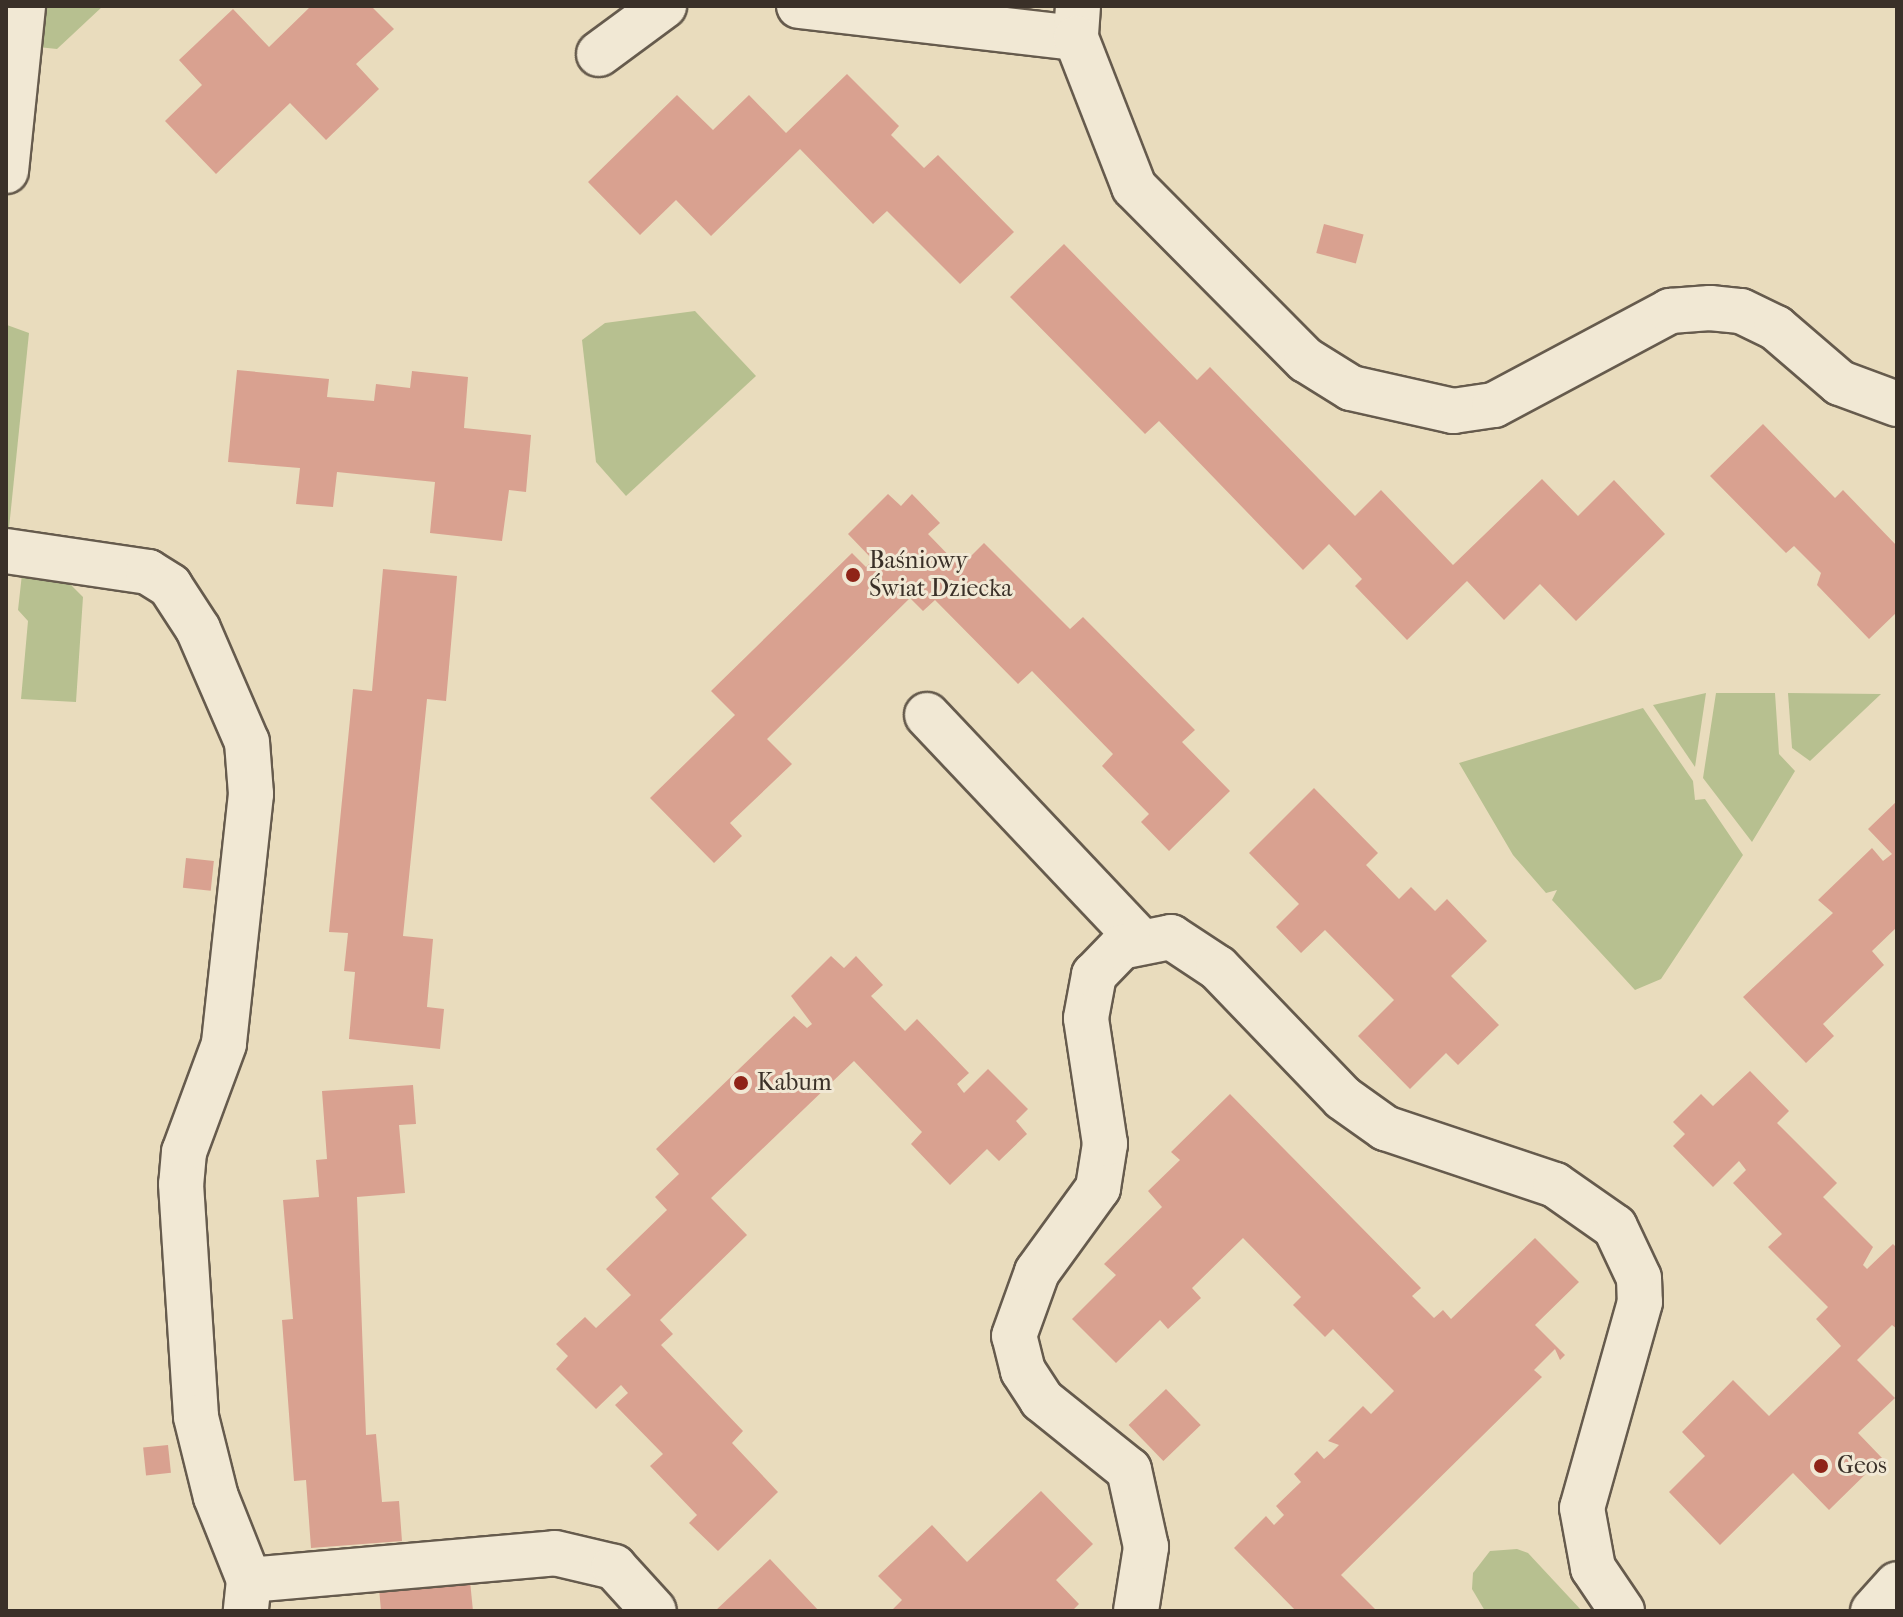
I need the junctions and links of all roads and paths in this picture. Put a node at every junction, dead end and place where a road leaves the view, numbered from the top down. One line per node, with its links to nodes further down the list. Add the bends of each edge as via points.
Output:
1 (23, 6): 6 (street)
2 (664, 6): 5 (street)
3 (799, 6): 4 (street)
4 (1077, 22): 7 (street, via 1134,187 1306,360 1351,388 1453,411 1494,405 1670,311 1710,308 1741,311 1776,328 1840,383)
5 (599, 54)
6 (6, 171)
7 (1897, 404)
8 (6, 551): 12 (street, via 148,572 185,605 237,713 250,768 224,1044 184,1152 181,1184 196,1417)
9 (927, 715): 10 (street)
10 (1139, 939): 14 (street, via 1104,960 1088,995 1105,1144 1098,1188 1037,1272 1014,1336 1023,1371 1042,1400 1129,1470 1146,1547); 15 (street, via 1188,943 1343,1098 1385,1128 1555,1185 1615,1227 1639,1278 1640,1302 1582,1508 1593,1568)
11 (1897, 1584): 16 (street)
12 (248, 1596): 13 (street, via 555,1553 614,1567)
13 (654, 1611)
14 (1136, 1611)
15 (1622, 1611)
16 (1873, 1611)

